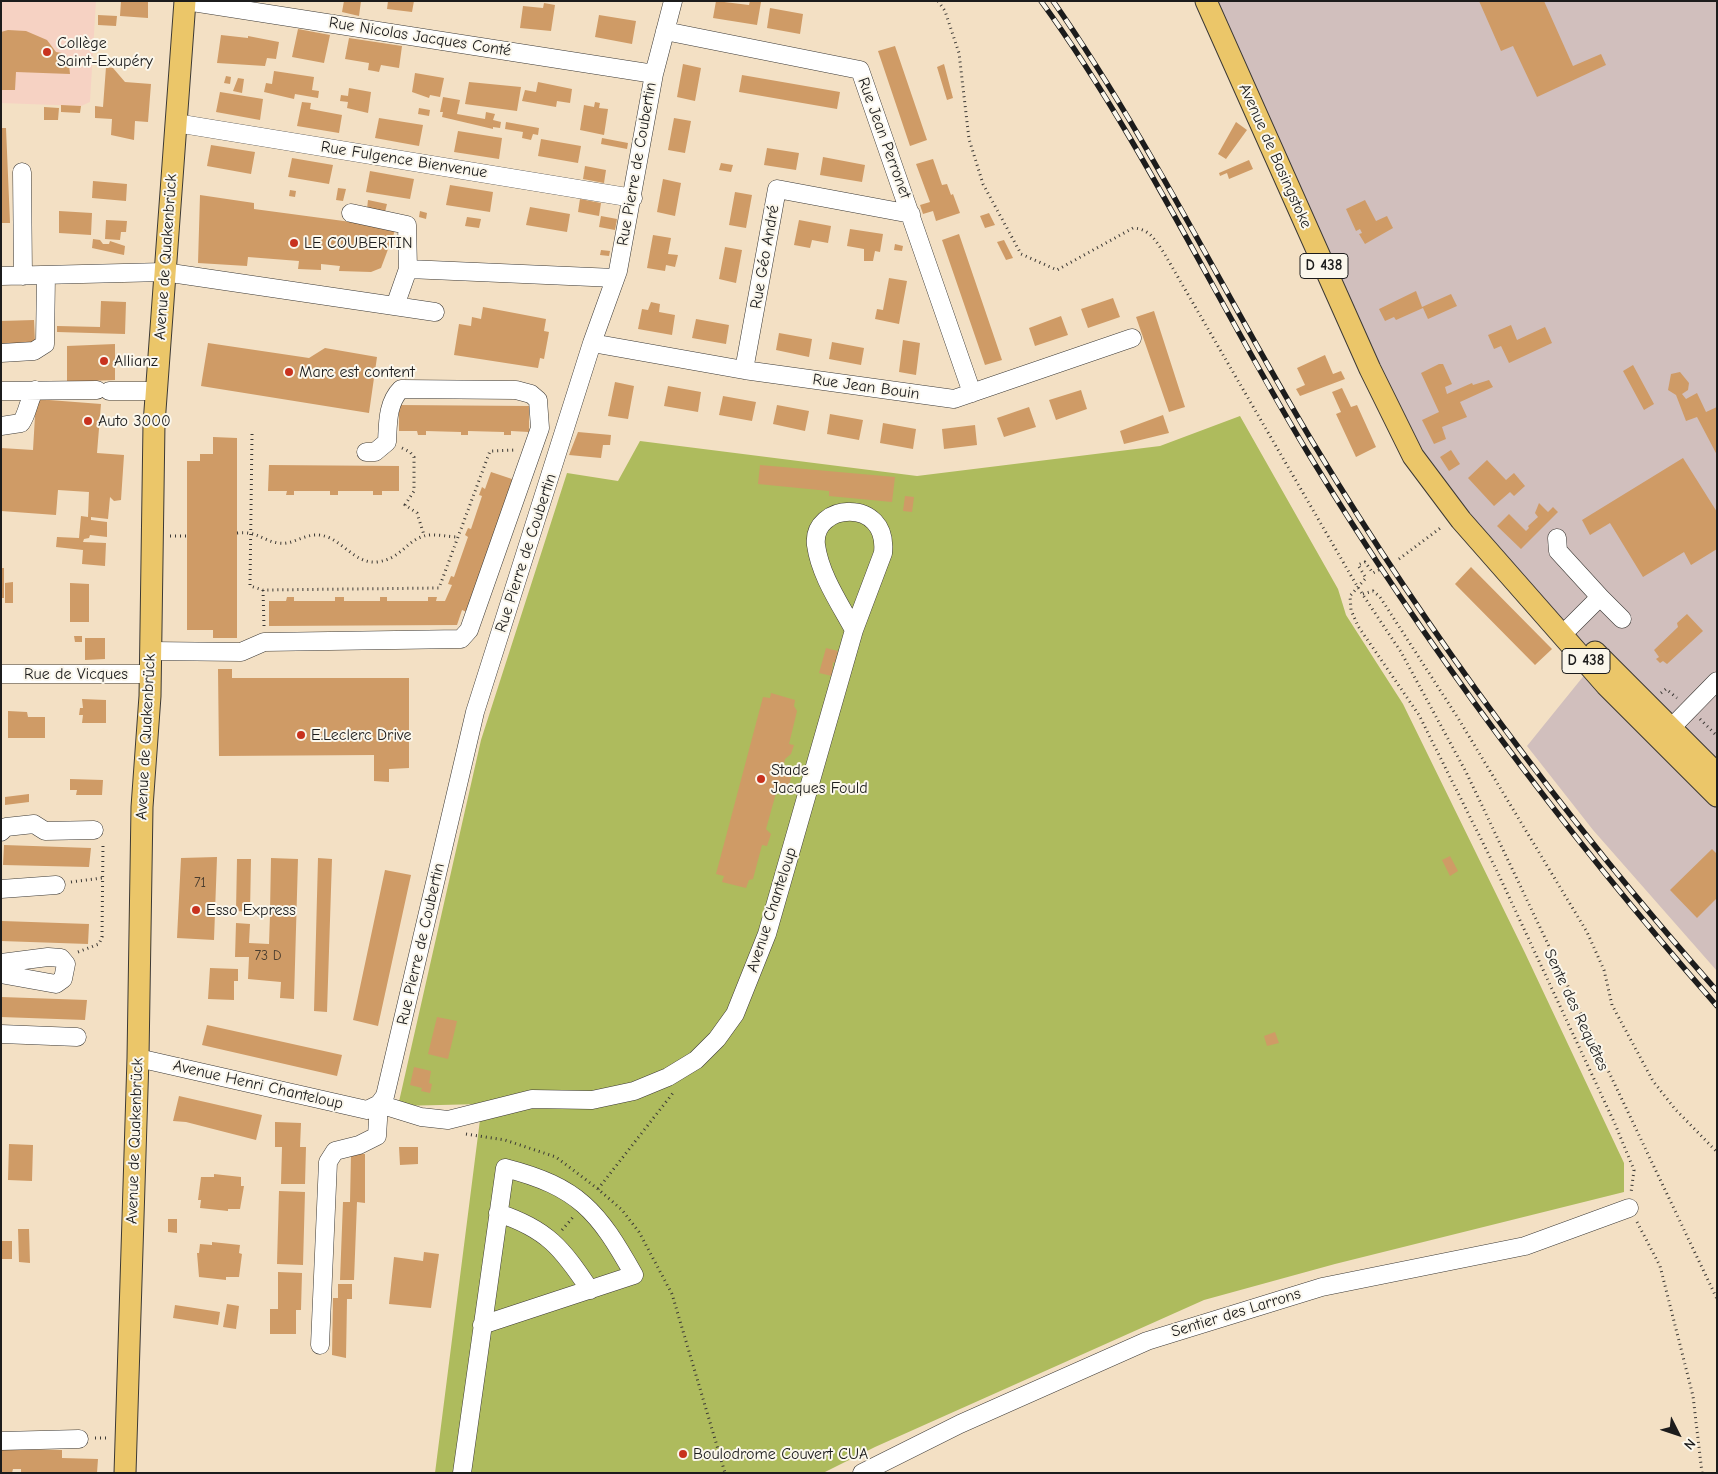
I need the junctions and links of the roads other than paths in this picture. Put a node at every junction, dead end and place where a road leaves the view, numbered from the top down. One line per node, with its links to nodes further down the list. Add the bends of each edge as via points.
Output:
1 (186, 1): 5 (street, Rue Nicolas Jacques Conté); 6 (main road, Avenue de Quakenbrück)
2 (673, 1): 4 (street, Rue Pierre de Coubertin)
3 (1206, 1): 29 (main road, Avenue de Basingstoke / D 438, via 1374,378 1413,456)
4 (665, 31): 5 (street, Rue Pierre de Coubertin); 10 (street, Rue Jean Perronet, via 860,70)
5 (654, 74): 8 (street, Rue Pierre de Coubertin)
6 (176, 123): 8 (street, Rue Fulgence Bienvenue); 12 (main road, Avenue de Quakenbrück)
7 (22, 172): 15 (street)
8 (633, 198): 16 (street, Rue Pierre de Coubertin)
9 (351, 213): 11 (street, via 407,225)
10 (911, 214): 22 (street, Rue Géo André, via 777,189); 26 (street, Rue Jean Perronet)
11 (408, 269): 16 (street); 17 (street)
12 (164, 272): 13 (street); 17 (street); 24 (main road, Avenue de Quakenbrück)
13 (46, 275): 15 (street); 21 (street, via 45,344 34,351)
14 (1, 276): 15 (street)
15 (24, 276)
16 (615, 278): 20 (street, Rue Pierre de Coubertin)
17 (395, 306): 18 (street)
18 (435, 312)
19 (1132, 338): 26 (street, Rue Jean Bouin)
20 (592, 343): 22 (street, Rue Jean Bouin); 51 (street, Rue Pierre de Coubertin, via 475,712 385,1096)
21 (1, 353)
22 (744, 370): 26 (street, Rue Jean Bouin, via 954,399)
23 (35, 390): 24 (street); 25 (street); 27 (street, via 28,400 21,423)
24 (156, 390): 35 (main road, Avenue de Quakenbrück)
25 (1, 391)
26 (972, 393)
27 (1, 426)
28 (366, 452): 35 (street, via 375,452 387,442 389,413 401,389 516,390 538,400 540,428 533,450 469,630 460,639 264,642 241,652)
29 (1459, 517): 33 (main road, Avenue de Basingstoke / D 438); 41 (main road, Avenue de Basingstoke / D 438, via 1606,685)
30 (1557, 538): 31 (street, via 1558,551)
31 (1600, 597): 32 (street); 33 (street)
32 (1622, 619)
33 (1570, 627): 39 (main road, Avenue de Basingstoke / D 438)
34 (854, 630): 34 (street, Avenue Chanteloup, via 825,575 816,544 821,526 834,513 855,511 880,528 884,542 883,553); 51 (street, Avenue Chanteloup, via 767,934 735,1014 696,1060 668,1077 634,1091 592,1100 532,1099 448,1120 421,1117)
35 (151, 650): 37 (main road, Avenue de Quakenbrück)
36 (1, 674): 37 (street, Rue de Vicques)
37 (150, 674): 50 (main road, Avenue de Quakenbrück, via 142,807)
38 (1717, 681): 39 (street)
39 (1671, 728): 40 (main road, Avenue de Basingstoke / D 438)
40 (1717, 774)
41 (1717, 796)
42 (94, 830): 43 (street, via 45,831 34,824 6,827)
43 (1, 832)
44 (56, 885): 45 (street)
45 (1, 889)
46 (1, 963): 47 (street, via 61,958 66,964 63,979 56,984)
47 (1, 974)
48 (1, 1034): 49 (street)
49 (77, 1037)
50 (138, 1058): 51 (street, Avenue Henri Chanteloup, via 367,1110); 59 (main road, Avenue de Quakenbrück)
51 (379, 1104): 56 (street, Rue Pierre de Coubertin, via 377,1136 335,1151 328,1162)
52 (1629, 1208): 61 (street, Sentier des Larrons, via 1525,1246 1322,1286 1147,1341 960,1424)
53 (498, 1213): 54 (street, via 543,1233 570,1259); 54 (street, via 505,1168 534,1176 573,1196 594,1212 611,1234 634,1275); 55 (street)
54 (590, 1290): 55 (street)
55 (482, 1325): 60 (street)
56 (320, 1345)
57 (85, 1438): 58 (street)
58 (1, 1442)
59 (125, 1473)
60 (462, 1473)
61 (862, 1473)

